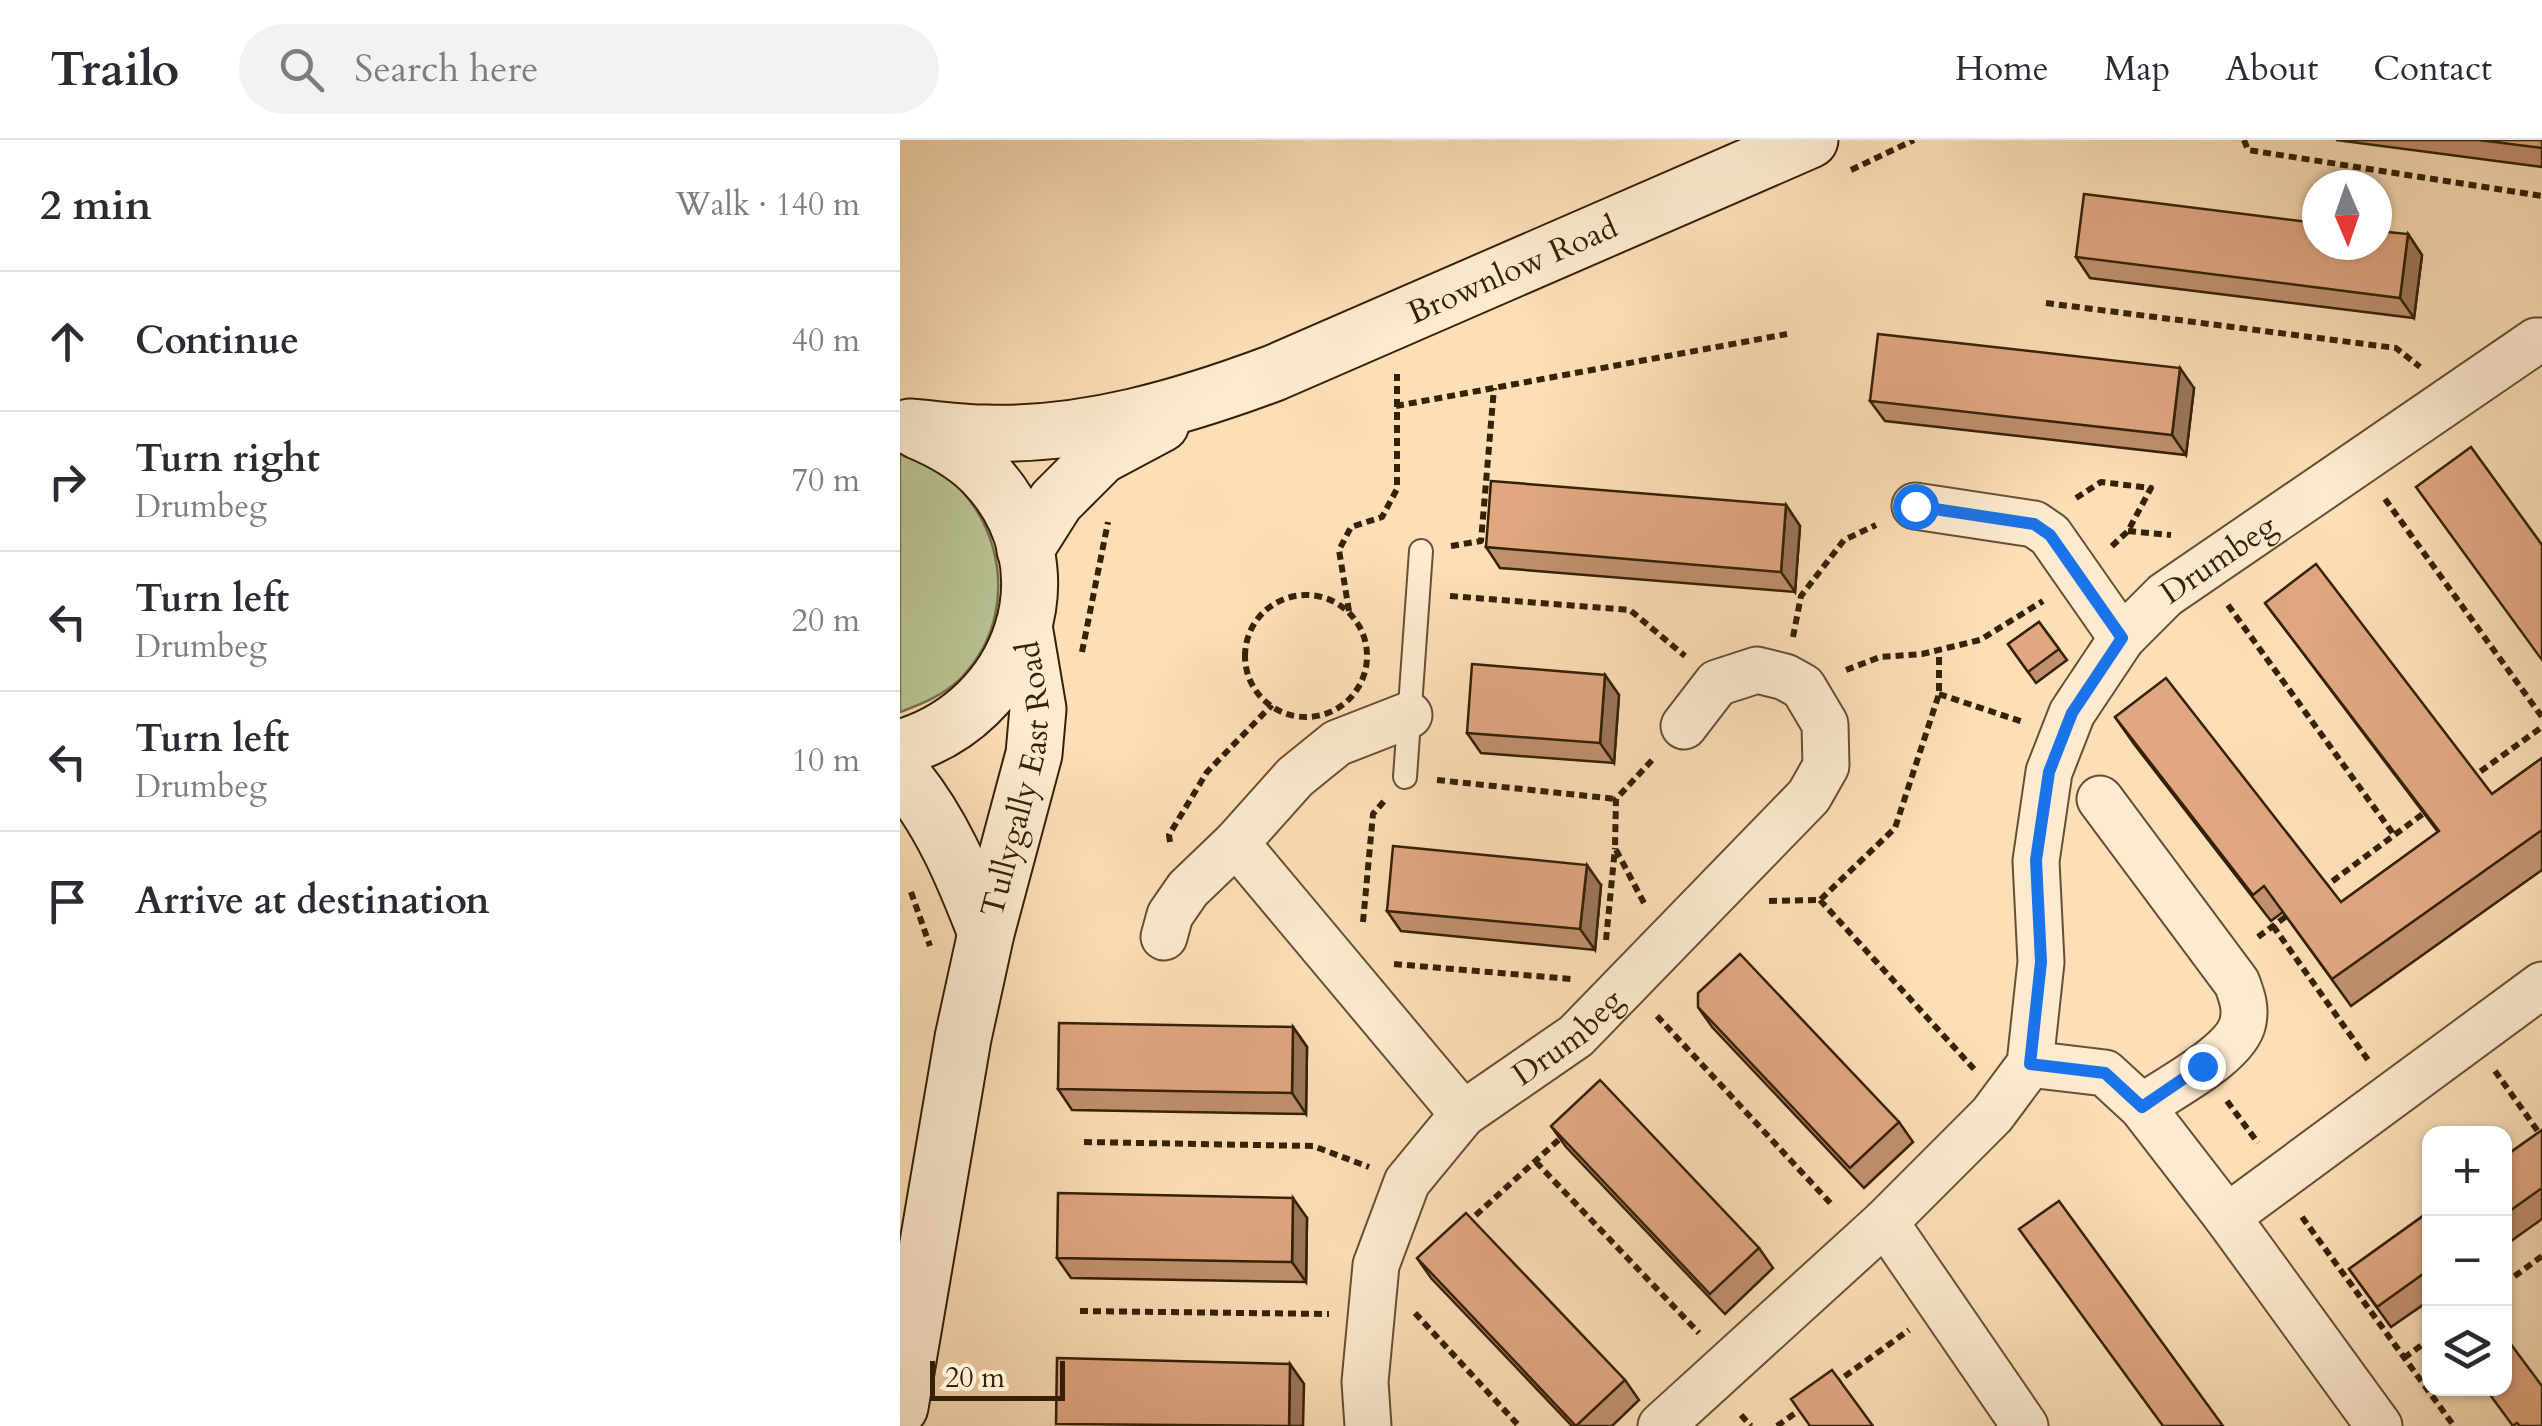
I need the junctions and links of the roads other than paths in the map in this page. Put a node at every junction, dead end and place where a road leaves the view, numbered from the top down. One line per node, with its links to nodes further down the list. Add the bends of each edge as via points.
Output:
1 (1828, 156): 3 (main road, Brownlow Road)
2 (2542, 341): 9 (street, Drumbeg, via 2164,595)
3 (1212, 396): 4 (main road, Brownlow Road, via 1030,432); 6 (main road, Brownlow Road, via 1102,456 1056,501)
4 (905, 426): 6 (main road, via 950,445 984,473 1010,509)
5 (1915, 506): 9 (street, via 2034,524 2050,535)
6 (1024, 550): 8 (main road)
7 (1420, 551): 10 (lane)
8 (1024, 626): 12 (main road, via 990,695 962,721); 17 (main road, Tullygally East Road, via 1038,709 1034,754)
9 (2122, 638): 20 (street, Drumbeg, via 2072,713 2049,772 2036,860 2041,962)
10 (1409, 715): 14 (lane); 16 (street, via 1337,743)
11 (1684, 726): 22 (street, Drumbeg, via 1717,682 1757,670 1794,682 1825,724 1826,766 1809,796 1666,944 1606,983 1576,1036)
12 (900, 748)
13 (900, 772): 17 (main road, Tullygally East Road, via 952,847)
14 (1405, 777)
15 (2100, 799): 21 (street, via 2237,984 2244,1004 2243,1026 2227,1049)
16 (1236, 844): 18 (street, via 1188,889); 22 (street, via 1354,970)
17 (986, 932): 25 (main road, Tullygally East Road)
18 (1164, 937)
19 (2542, 985): 23 (street)
20 (2030, 1064): 21 (street, via 2105,1073); 24 (street, via 1992,1115)
21 (2142, 1107): 23 (street)
22 (1463, 1114): 26 (street, Drumbeg, via 1407,1182 1376,1265 1365,1382)
23 (2228, 1217): 29 (street)
24 (1885, 1222): 27 (street); 28 (street)
25 (900, 1407)
26 (1368, 1426)
27 (1661, 1426)
28 (2025, 1426)
29 (2379, 1426)

